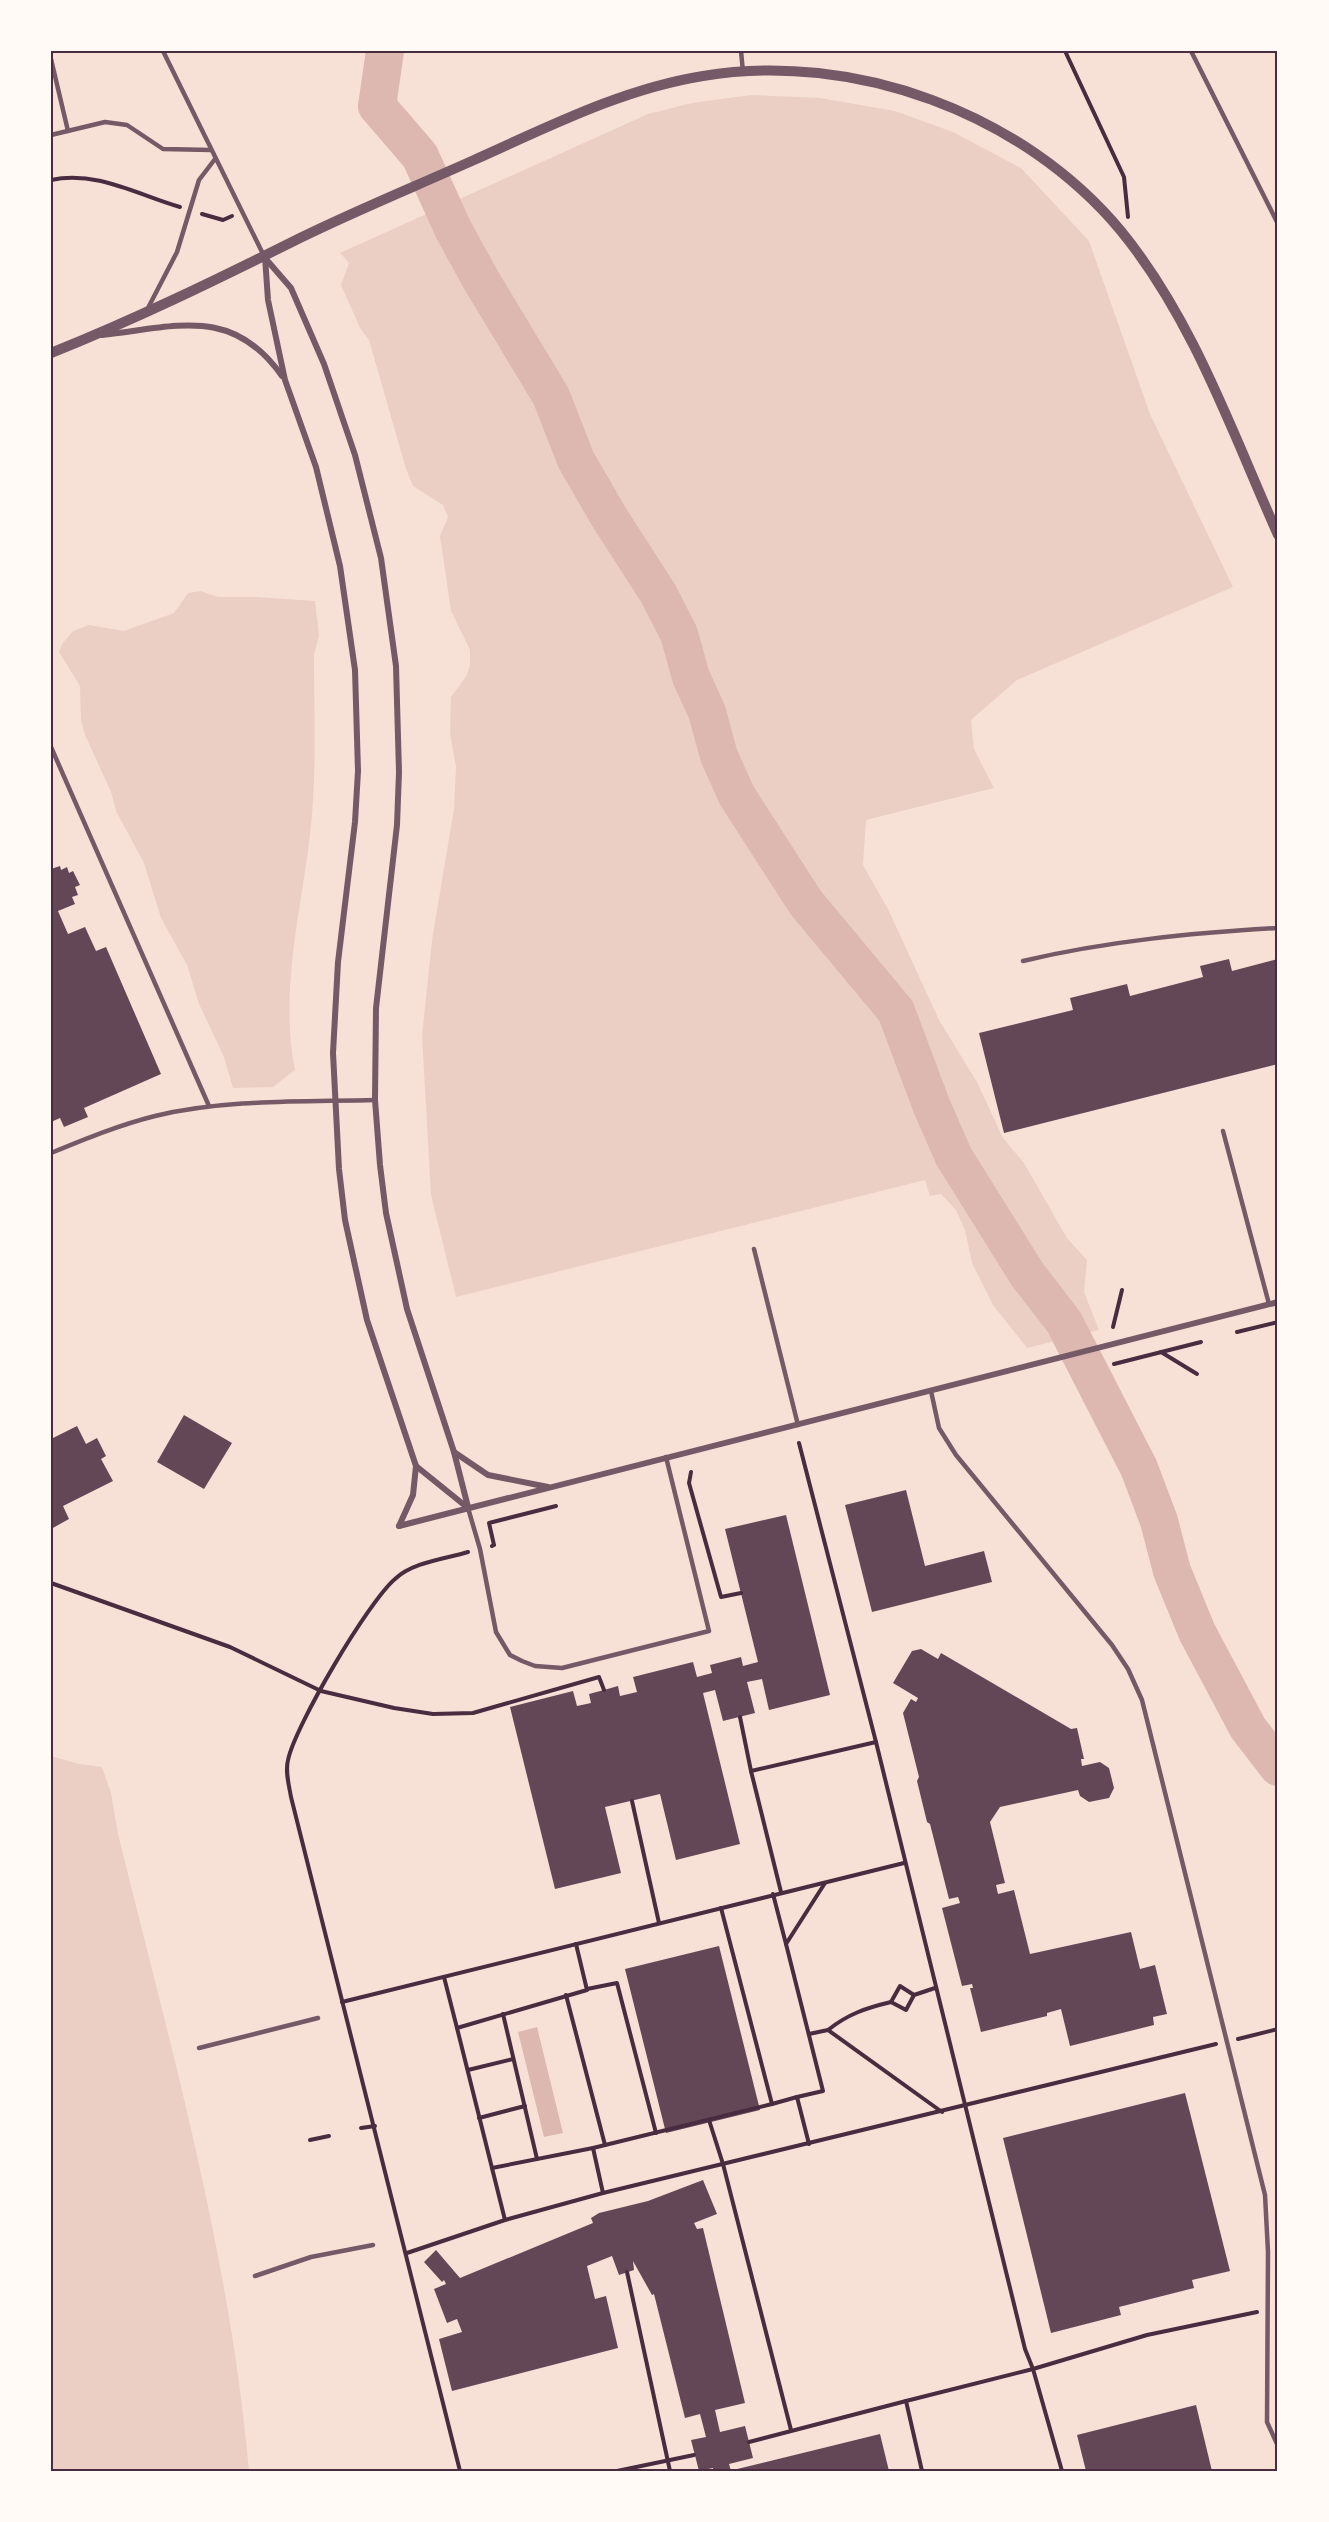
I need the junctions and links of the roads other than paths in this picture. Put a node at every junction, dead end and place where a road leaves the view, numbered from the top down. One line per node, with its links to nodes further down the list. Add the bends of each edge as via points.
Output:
1 (163, 51): 8 (lane)
2 (741, 51): 5 (lane)
3 (1191, 51): 10 (lane)
4 (51, 59): 6 (lane)
5 (743, 72): 11 (street, via 696,77 639,91 569,117 300,238); 16 (street, via 779,71 855,80 941,103 982,121 1059,170 1092,199 1131,245 1177,314)
6 (68, 131): 7 (lane); 8 (lane, via 105,122 127,125 163,149)
7 (51, 135)
8 (212, 150): 9 (lane)
9 (215, 159): 11 (lane); 12 (lane, via 199,180 177,252)
10 (1278, 224)
11 (265, 258): 12 (street); 15 (street, via 268,300); 20 (street, via 291,288 339,408 369,506 390,614 399,772 397,825 376,1008)
12 (145, 313): 13 (street)
13 (92, 336): 14 (street); 15 (street, via 216,326 258,347)
14 (51, 353)
15 (285, 380): 21 (street, via 329,516 354,670 358,771 336,995)
16 (1278, 535)
17 (51, 747): 22 (lane)
18 (1278, 928): 19 (lane, via 1130,941)
19 (1023, 961)
20 (375, 1100): 21 (lane); 30 (street, via 380,1165 395,1262 420,1356)
21 (334, 1101): 22 (lane); 32 (street, via 339,1169 355,1270 381,1369)
22 (209, 1106): 24 (lane, via 105,1131)
23 (1223, 1131): 27 (lane)
24 (51, 1153)
25 (754, 1249): 29 (lane)
26 (1278, 1302): 27 (street)
27 (1269, 1304): 28 (street)
28 (931, 1391): 29 (street); 39 (lane, via 939,1428 956,1455 1112,1645 1142,1700 1265,2195 1267,2422)
29 (798, 1425): 31 (street)
30 (454, 1452): 33 (street, via 488,1475); 34 (street)
31 (666, 1457): 33 (street); 34 (lane, via 709,1631 573,1666 535,1666 510,1655 496,1632)
32 (416, 1466): 34 (street); 34 (street, via 413,1495 399,1526)
33 (551, 1487): 34 (street)
34 (468, 1508)
35 (318, 2018): 36 (lane)
36 (199, 2048)
37 (373, 2245): 38 (lane, via 311,2257)
38 (255, 2276)
39 (1278, 2446)

